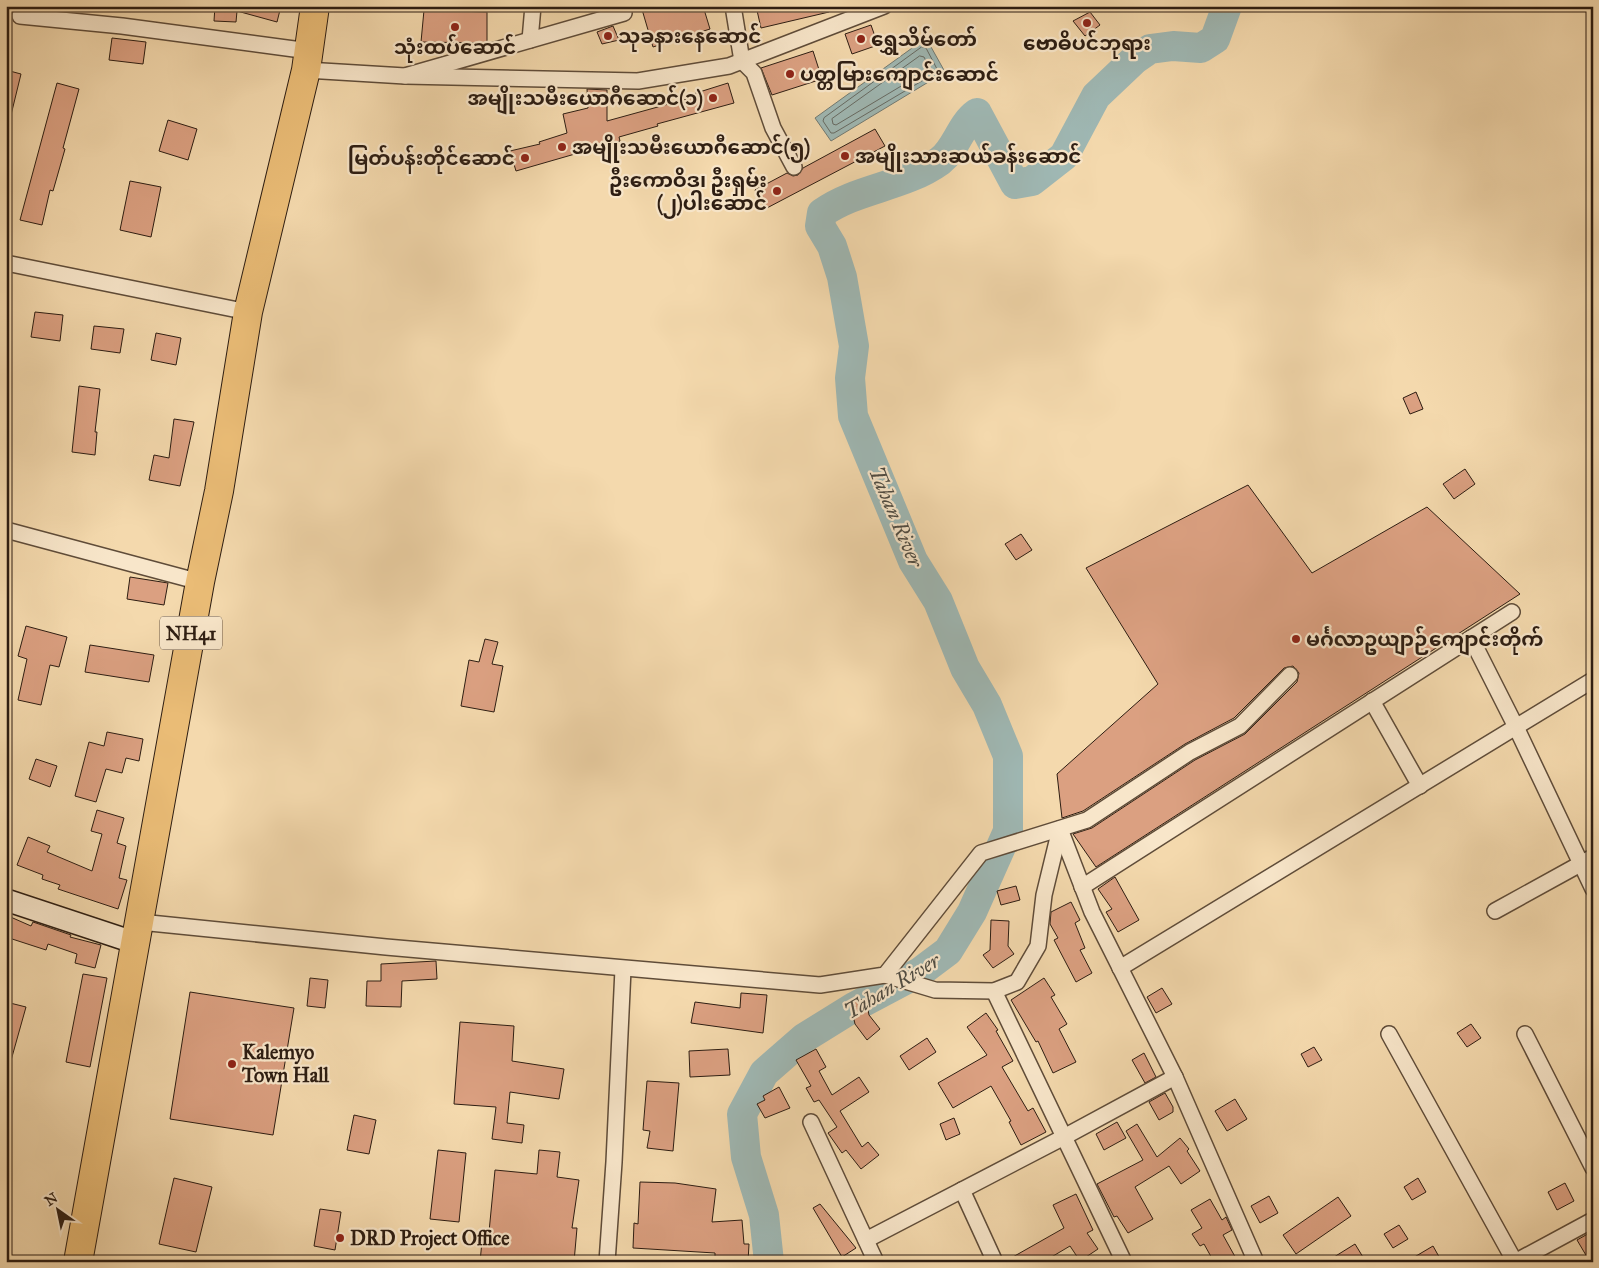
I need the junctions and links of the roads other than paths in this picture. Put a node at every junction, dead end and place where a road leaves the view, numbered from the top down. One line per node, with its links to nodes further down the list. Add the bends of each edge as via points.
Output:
1 (315, 6): 8 (highway, NH41)
2 (534, 6): 7 (street)
3 (734, 6): 9 (street)
4 (884, 6): 9 (street)
5 (624, 13): 7 (street)
6 (20, 16): 8 (street, via 122,26)
7 (530, 40): 10 (street)
8 (307, 61): 10 (street); 13 (highway, NH41)
9 (742, 61): 10 (street, via 638,81); 11 (street, via 754,73 773,128)
10 (405, 76)
11 (794, 167)
12 (6, 263): 13 (street)
13 (248, 312): 15 (highway, NH41, via 219,491)
14 (6, 530): 15 (street)
15 (200, 582): 29 (highway, NH41)
16 (1512, 612): 17 (street)
17 (1471, 638): 20 (street); 21 (street)
18 (1290, 675): 23 (street, via 1240,726 1190,752 1087,820)
19 (1593, 680): 21 (street)
20 (1372, 701): 22 (street); 25 (street)
21 (1516, 726): 22 (street); 24 (street)
22 (1420, 786): 30 (street)
23 (1060, 829): 25 (street); 32 (street, via 981,854); 33 (street, via 1044,895 1038,946 1017,982)
24 (1587, 860): 26 (street); 28 (street)
25 (1082, 887): 30 (street)
26 (1593, 888)
27 (6, 900): 29 (street)
28 (1495, 911)
29 (138, 932): 31 (street); 43 (highway, NH41)
30 (1120, 968): 36 (street)
31 (623, 969): 32 (street, via 820,985); 44 (street)
32 (885, 975): 33 (street, via 935,990)
33 (994, 991): 38 (street)
34 (1389, 1034): 49 (street)
35 (1525, 1034): 39 (street)
36 (1175, 1077): 38 (street); 48 (street)
37 (811, 1122): 42 (street)
38 (1064, 1137): 40 (street); 47 (street)
39 (1593, 1168)
40 (962, 1190): 42 (street); 46 (street)
41 (1593, 1220): 49 (street)
42 (866, 1240): 45 (street)
43 (78, 1262)
44 (607, 1262)
45 (876, 1262)
46 (995, 1262)
47 (1124, 1262)
48 (1256, 1262)
49 (1515, 1262)

